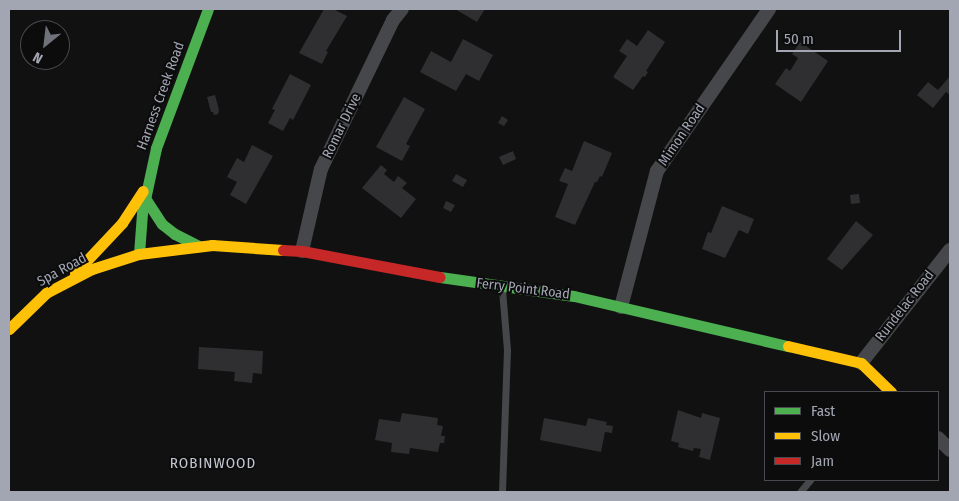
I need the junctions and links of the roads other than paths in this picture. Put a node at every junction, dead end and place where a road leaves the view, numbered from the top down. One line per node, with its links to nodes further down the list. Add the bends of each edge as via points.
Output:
1 (208, 9): 4 (street, Harness Creek Road, via 156,148)
2 (402, 9): 8 (street, Romar Drive, via 321,169)
3 (769, 9): 12 (street, Mimon Road, via 657,171)
4 (147, 186): 5 (street, Harness Creek Road); 10 (street, via 122,223)
5 (144, 198): 6 (street, via 162,224); 9 (street, Harness Creek Road)
6 (199, 246): 8 (street, Ferry Point Road); 9 (street, Ferry Point Road)
7 (950, 250): 14 (street, Rundelac Road)
8 (302, 251): 11 (street, Ferry Point Road, via 453,280)
9 (139, 254): 10 (street, Spa Road, via 92,269)
10 (67, 282): 13 (street, Spa Road, via 46,293)
11 (502, 286): 12 (street, Ferry Point Road, via 574,296); 19 (lane, via 507,350)
12 (621, 307): 14 (street, Ferry Point Road)
13 (9, 329)
14 (861, 363): 15 (street)
15 (883, 390)
16 (939, 439): 17 (street)
17 (950, 450)
18 (809, 481): 20 (lane)
19 (502, 492)
20 (800, 492)

